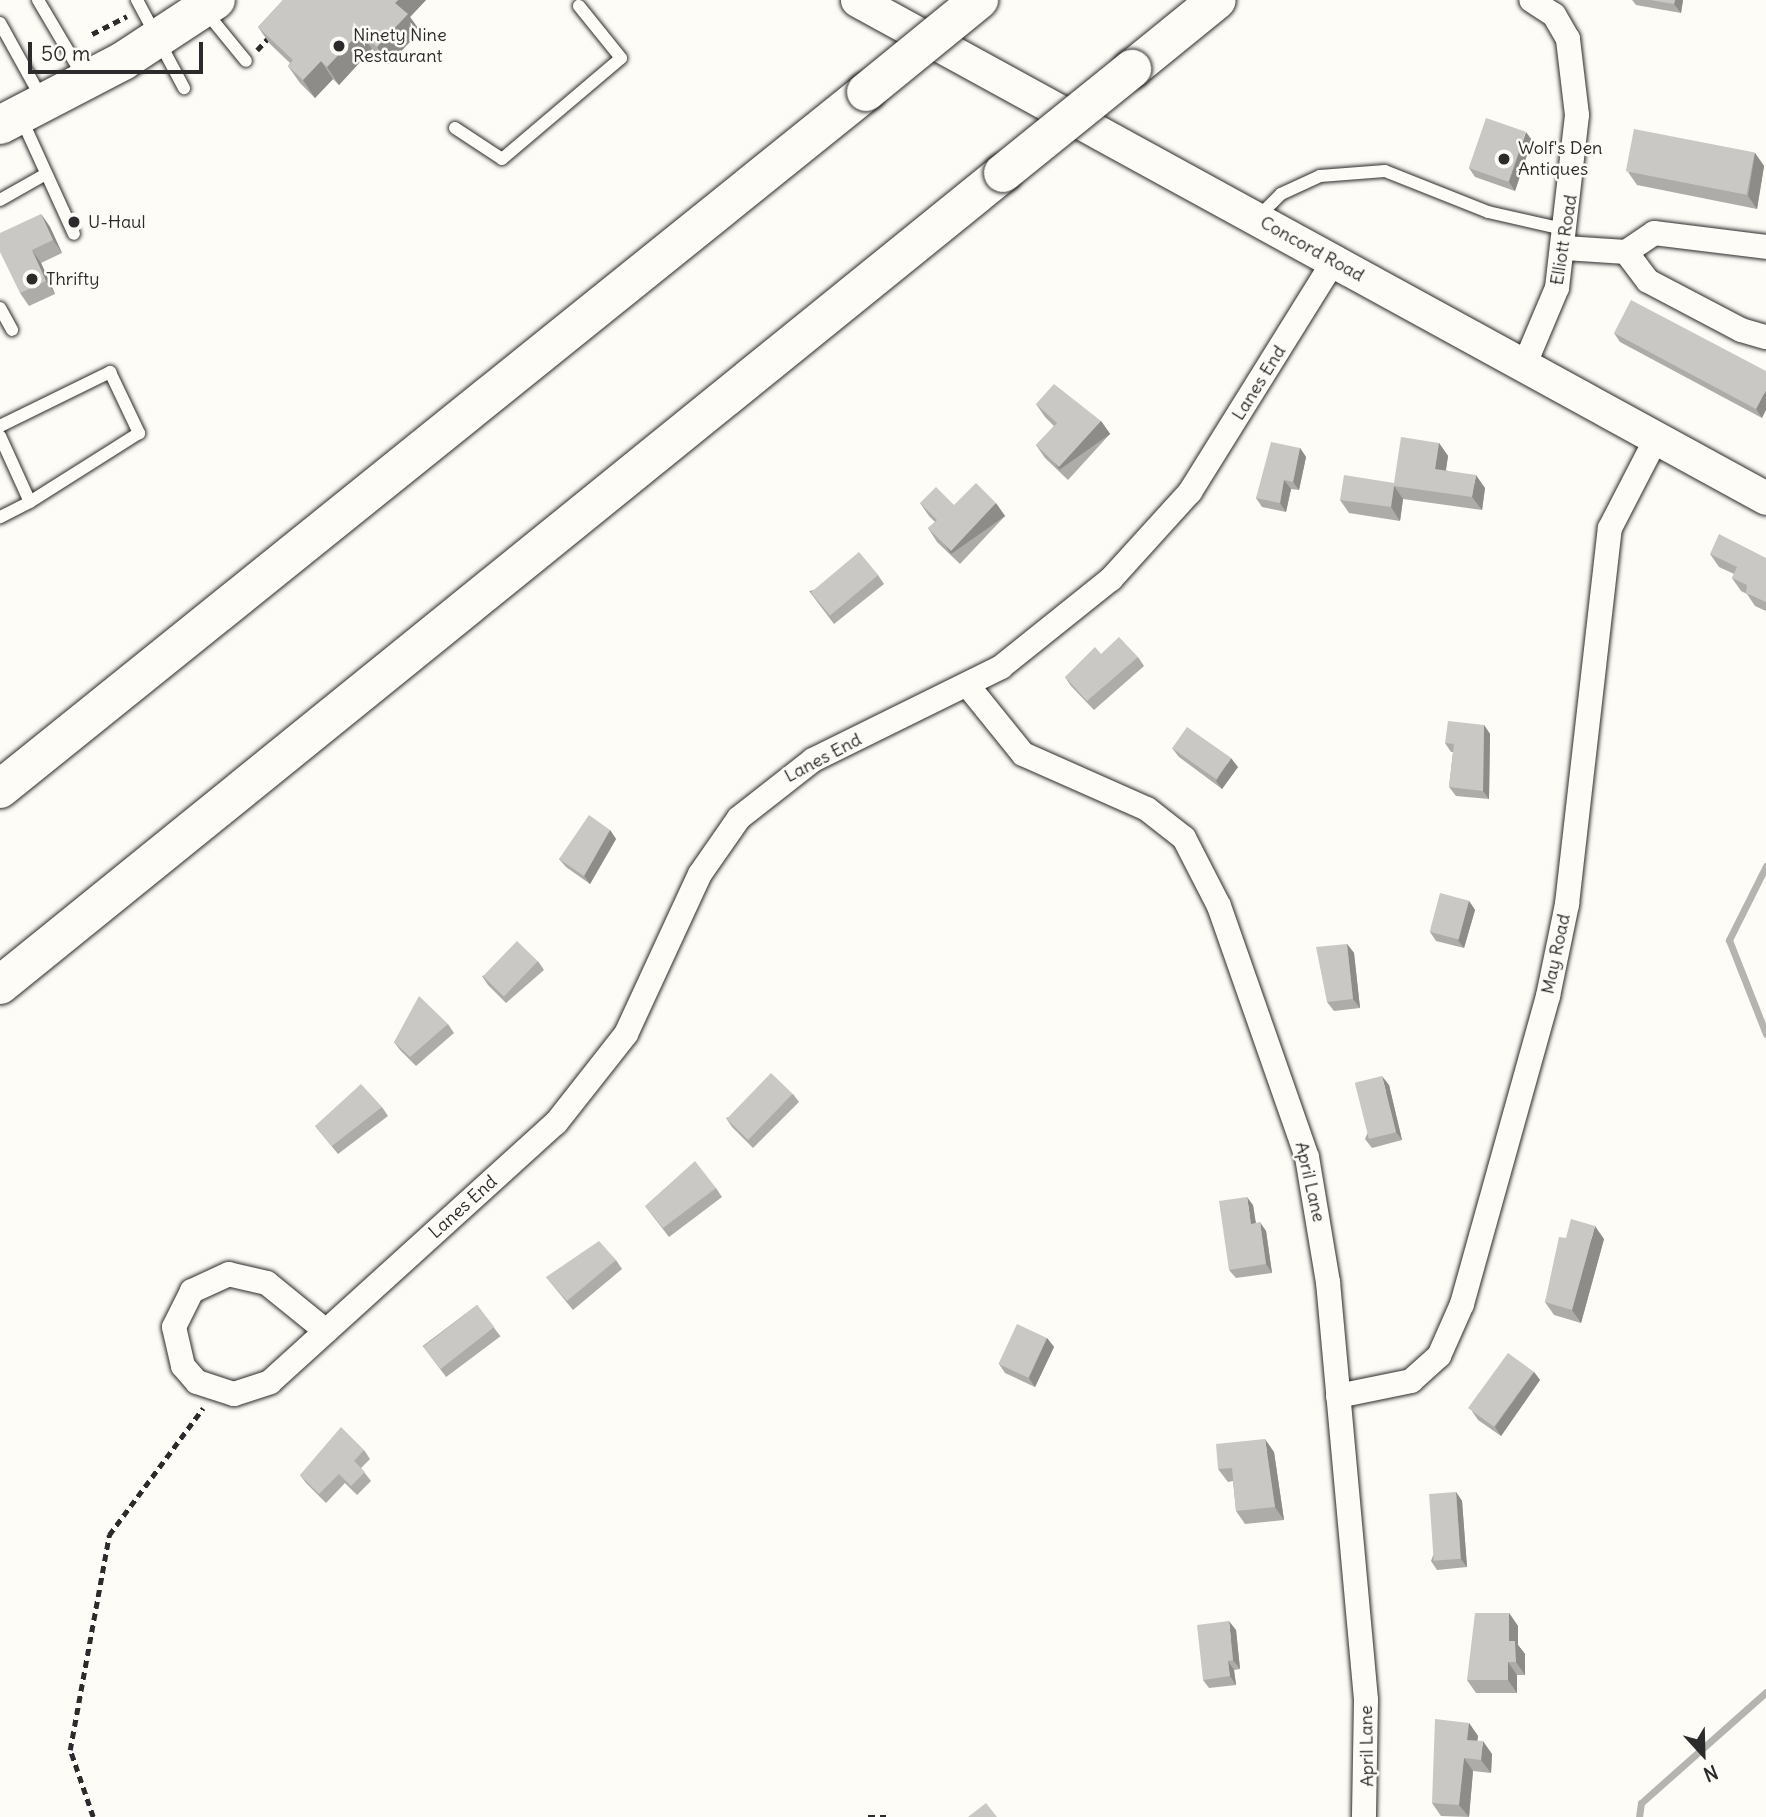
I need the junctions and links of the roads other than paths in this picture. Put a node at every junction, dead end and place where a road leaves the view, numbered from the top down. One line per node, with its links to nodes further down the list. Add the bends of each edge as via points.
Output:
1 (38, 0): 12 (lane)
2 (136, 0): 10 (lane)
3 (857, 0): 18 (main road, Concord Road)
4 (979, 0): 35 (main road, bridge)
5 (1217, 0): 36 (main road, bridge)
6 (1531, 0): 20 (street, Elliott Road, via 1562,26 1574,66 1577,114)
7 (210, 5): 10 (main road); 11 (lane)
8 (579, 6): 15 (lane, via 621,58 502,159)
9 (0, 23): 14 (lane)
10 (158, 40): 12 (main road); 13 (lane)
11 (246, 61)
12 (86, 82): 14 (main road)
13 (184, 88)
14 (22, 115): 16 (lane)
15 (455, 128)
16 (46, 174): 17 (lane); 19 (lane)
17 (0, 200)
18 (1257, 218): 20 (lane, via 1281,194 1320,176 1385,172); 23 (main road, Concord Road)
19 (74, 234)
20 (1566, 239): 22 (street); 27 (street, Elliott Road, via 1549,320)
21 (1766, 247): 22 (street, via 1654,233)
22 (1626, 252): 26 (street, via 1648,281 1741,330)
23 (1334, 261): 27 (main road, Concord Road); 34 (street, Lanes End, via 1169,521 1078,607)
24 (0, 308): 25 (lane)
25 (12, 330)
26 (1766, 337)
27 (1524, 366): 30 (main road, Concord Road)
28 (0, 426): 32 (lane, via 110,372 139,433)
29 (0, 436): 32 (lane)
30 (1656, 439): 31 (main road, Concord Road); 38 (street, May Road, via 1610,528 1567,904 1548,996 1462,1304 1439,1356 1411,1381)
31 (1766, 498)
32 (30, 502): 33 (lane)
33 (0, 517)
34 (969, 687): 37 (street, Lanes End, via 813,760 739,818 700,874 637,1013 603,1066 556,1123); 38 (street, April Lane, via 1023,754 1147,808 1184,838 1198,858 1307,1157 1324,1249)
35 (0, 789)
36 (0, 985)
37 (326, 1331): 37 (street, Lanes End, via 270,1382 253,1391 215,1391 183,1366 175,1348 180,1307 209,1279 229,1274 267,1283)
38 (1339, 1396): 39 (street, April Lane, via 1366,1700)
39 (1364, 1817)

